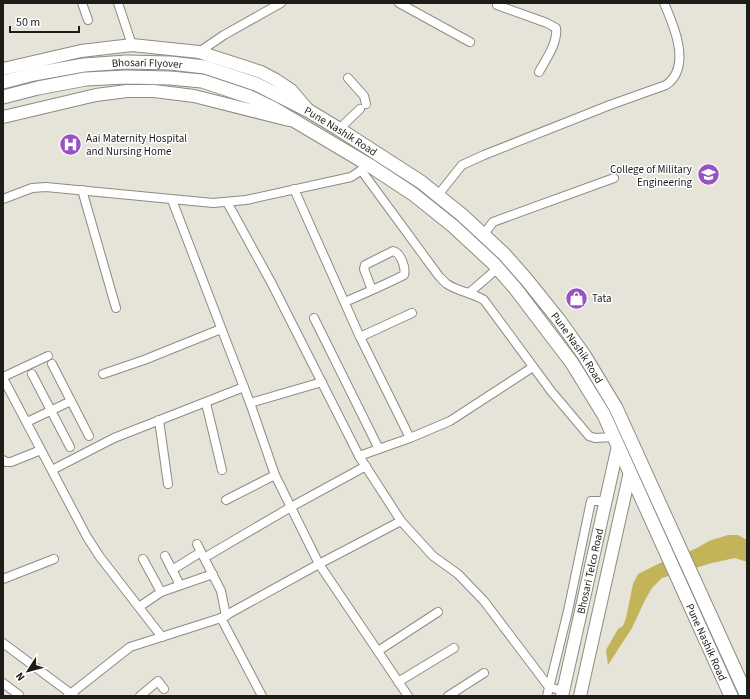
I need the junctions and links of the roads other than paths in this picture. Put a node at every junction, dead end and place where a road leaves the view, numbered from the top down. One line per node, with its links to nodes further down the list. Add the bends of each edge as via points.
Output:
1 (82, 3): 7 (street)
2 (118, 3): 9 (street)
3 (281, 3): 10 (street)
4 (399, 3): 8 (street)
5 (664, 3): 26 (street, via 680,46 679,61 671,82 462,165)
6 (496, 7): 12 (street, via 556,28 555,43)
7 (88, 20)
8 (470, 42)
9 (132, 45): 10 (main road); 11 (main road, via 81,51)
10 (199, 52): 18 (main road, via 261,72 276,80 291,90)
11 (3, 69)
12 (539, 72)
13 (348, 78): 21 (street, via 364,96 363,107)
14 (3, 82): 16 (highway, Bhosari Flyover, via 84,65 126,62 170,63 212,69 256,84)
15 (3, 97): 17 (highway, Bhosari Flyover, via 86,79 170,78 202,81)
16 (286, 100): 18 (highway, Pune Nashik Road)
17 (274, 108): 20 (highway, Pune Nashik Road)
18 (309, 111): 21 (highway, Pune Nashik Road)
19 (3, 117): 20 (main road, via 96,95 154,91 194,96)
20 (296, 122): 22 (highway, Pune Nashik Road)
21 (339, 129): 26 (highway, Pune Nashik Road)
22 (365, 168): 25 (street, via 351,176); 31 (highway, Pune Nashik Road, via 413,194 453,226); 33 (street, via 438,275 446,284)
23 (614, 178): 30 (street, via 493,222)
24 (82, 190): 27 (street, via 46,186 32,188); 28 (street); 35 (street)
25 (294, 190): 29 (street); 34 (street)
26 (438, 195): 30 (highway, Pune Nashik Road)
27 (3, 199)
28 (172, 200): 29 (street); 38 (street)
29 (227, 202): 46 (street)
30 (484, 234): 105 (highway, Pune Nashik Road, via 513,264 559,320 616,408)
31 (498, 268): 33 (street); 56 (highway, Pune Nashik Road, via 572,363 604,415)
32 (372, 290): 32 (street, via 364,269 365,265 396,251 405,271 404,275); 34 (street)
33 (470, 293): 42 (street, via 484,300)
34 (345, 302): 39 (street)
35 (116, 308)
36 (412, 313): 39 (street)
37 (314, 318): 58 (street)
38 (221, 329): 44 (street); 47 (street)
39 (360, 337): 55 (street)
40 (48, 356): 45 (street)
41 (52, 364): 48 (street)
42 (534, 367): 55 (street, via 450,421); 56 (street, via 588,436)
43 (32, 374): 51 (street)
44 (103, 374)
45 (3, 378): 53 (street)
46 (322, 382): 50 (street); 60 (street)
47 (244, 387): 49 (street); 50 (street)
48 (71, 401): 51 (street); 54 (street)
49 (206, 403): 52 (street); 64 (street)
50 (250, 403): 66 (street)
51 (51, 410): 53 (street); 57 (street)
52 (159, 420): 63 (street, via 114,438); 67 (street)
53 (27, 422): 59 (street)
54 (89, 436)
55 (410, 438): 58 (street)
56 (616, 441): 65 (highway, Pune Nashik Road); 69 (main road, Bhosari Telco Road)
57 (70, 447)
58 (379, 449): 60 (street)
59 (41, 450): 61 (street, via 11,462); 63 (street)
60 (359, 456): 62 (street)
61 (3, 460)
62 (366, 466): 70 (street); 71 (street)
63 (52, 470): 83 (street, via 100,558)
64 (222, 470)
65 (630, 472): 103 (main road, Bhosari Telco Road); 104 (highway, Pune Nashik Road)
66 (275, 475): 68 (street); 70 (street)
67 (168, 484)
68 (226, 500)
69 (606, 501): 93 (street, via 591,501); 95 (main road, Bhosari Telco Road)
70 (291, 507): 73 (street); 77 (street)
71 (401, 521): 77 (street); 93 (street, via 433,556 458,574 484,601)
72 (197, 544): 73 (street)
73 (205, 554): 78 (street); 79 (street)
74 (164, 556): 78 (street)
75 (54, 559): 80 (street)
76 (143, 559): 82 (street)
77 (319, 564): 85 (street); 89 (street)
78 (172, 570): 81 (street)
79 (213, 574): 81 (street); 85 (street, via 221,591)
80 (3, 579)
81 (180, 585): 82 (street)
82 (162, 592): 83 (street)
83 (139, 607): 86 (street)
84 (438, 612): 89 (street)
85 (223, 617): 86 (street); 99 (street)
86 (162, 637): 97 (street, via 130,647)
87 (3, 643): 97 (street)
88 (454, 648): 91 (street)
89 (378, 651): 91 (street)
90 (484, 673): 101 (street)
91 (398, 682): 100 (street)
92 (3, 683): 96 (street)
93 (549, 687): 95 (street); 102 (street)
94 (166, 693): 98 (street, via 158,681)
95 (563, 694)
96 (19, 695)
97 (71, 695)
98 (140, 696)
99 (262, 696)
100 (408, 696)
101 (448, 696)
102 (547, 696)
103 (580, 696)
104 (731, 696)
105 (747, 696)

